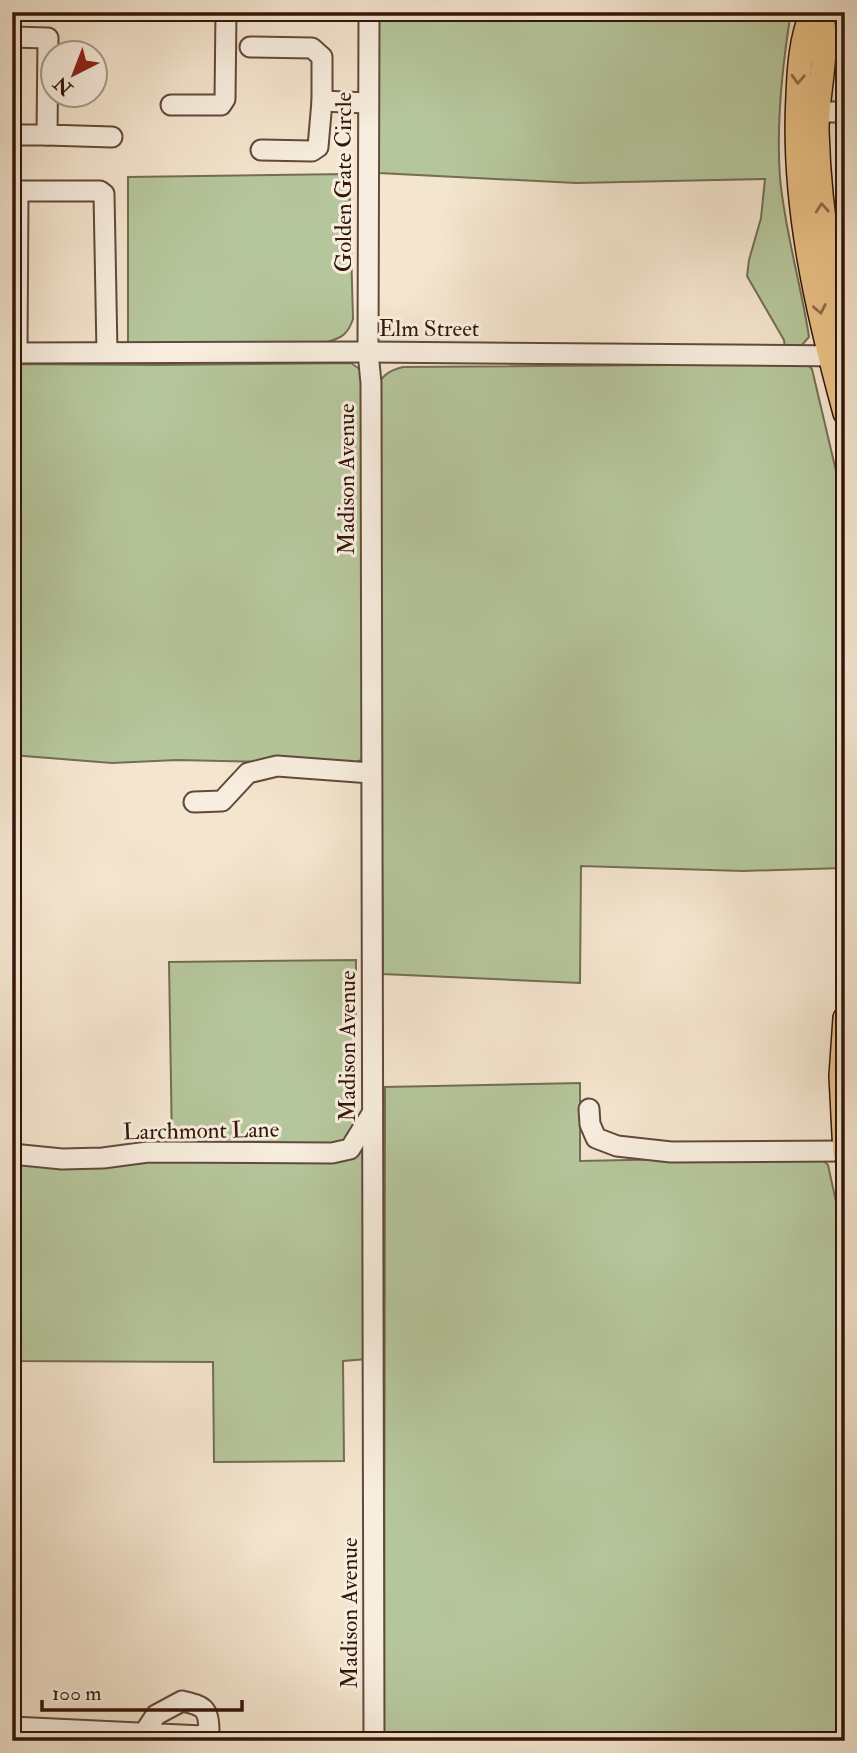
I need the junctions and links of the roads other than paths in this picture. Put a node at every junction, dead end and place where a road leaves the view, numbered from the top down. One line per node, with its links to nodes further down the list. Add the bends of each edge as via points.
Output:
1 (226, 12): 9 (street, via 225,99 221,104)
2 (369, 12): 8 (street, Golden Gate Circle)
3 (812, 12): 21 (main road, one-way to 21, via 799,66 799,201)
4 (821, 12): 10 (main road, via 825,30)
5 (12, 37): 13 (street, via 48,38)
6 (250, 47): 7 (street, via 318,51 323,57)
7 (322, 101): 8 (street); 15 (street, via 318,147)
8 (367, 103): 19 (street, Golden Gate Circle)
9 (171, 105)
10 (818, 112): 11 (street); 17 (main road, one-way to 10, via 823,225)
11 (845, 112)
12 (12, 135): 13 (street)
13 (47, 135): 14 (street)
14 (112, 137)
15 (261, 150)
16 (15, 191): 18 (street, via 100,191 105,197); 20 (street)
17 (845, 323)
18 (107, 352): 19 (street, Elm Street); 20 (street, Elm Street)
19 (368, 352): 21 (street, Elm Street); 23 (street, Madison Avenue)
20 (14, 353)
21 (837, 356): 22 (main road)
22 (845, 414)
23 (371, 773): 24 (street, via 277,766 248,773 222,800); 27 (street, Madison Avenue)
24 (194, 802)
25 (845, 1018): 28 (main road, via 841,1076)
26 (589, 1109): 28 (street, via 596,1138 618,1146 671,1152)
27 (372, 1114): 29 (street, Larchmont Lane, via 350,1149 332,1153 148,1152 62,1159); 32 (street, Madison Avenue)
28 (845, 1152)
29 (12, 1154)
30 (12, 1727): 31 (street)
31 (144, 1733)
32 (374, 1741)

